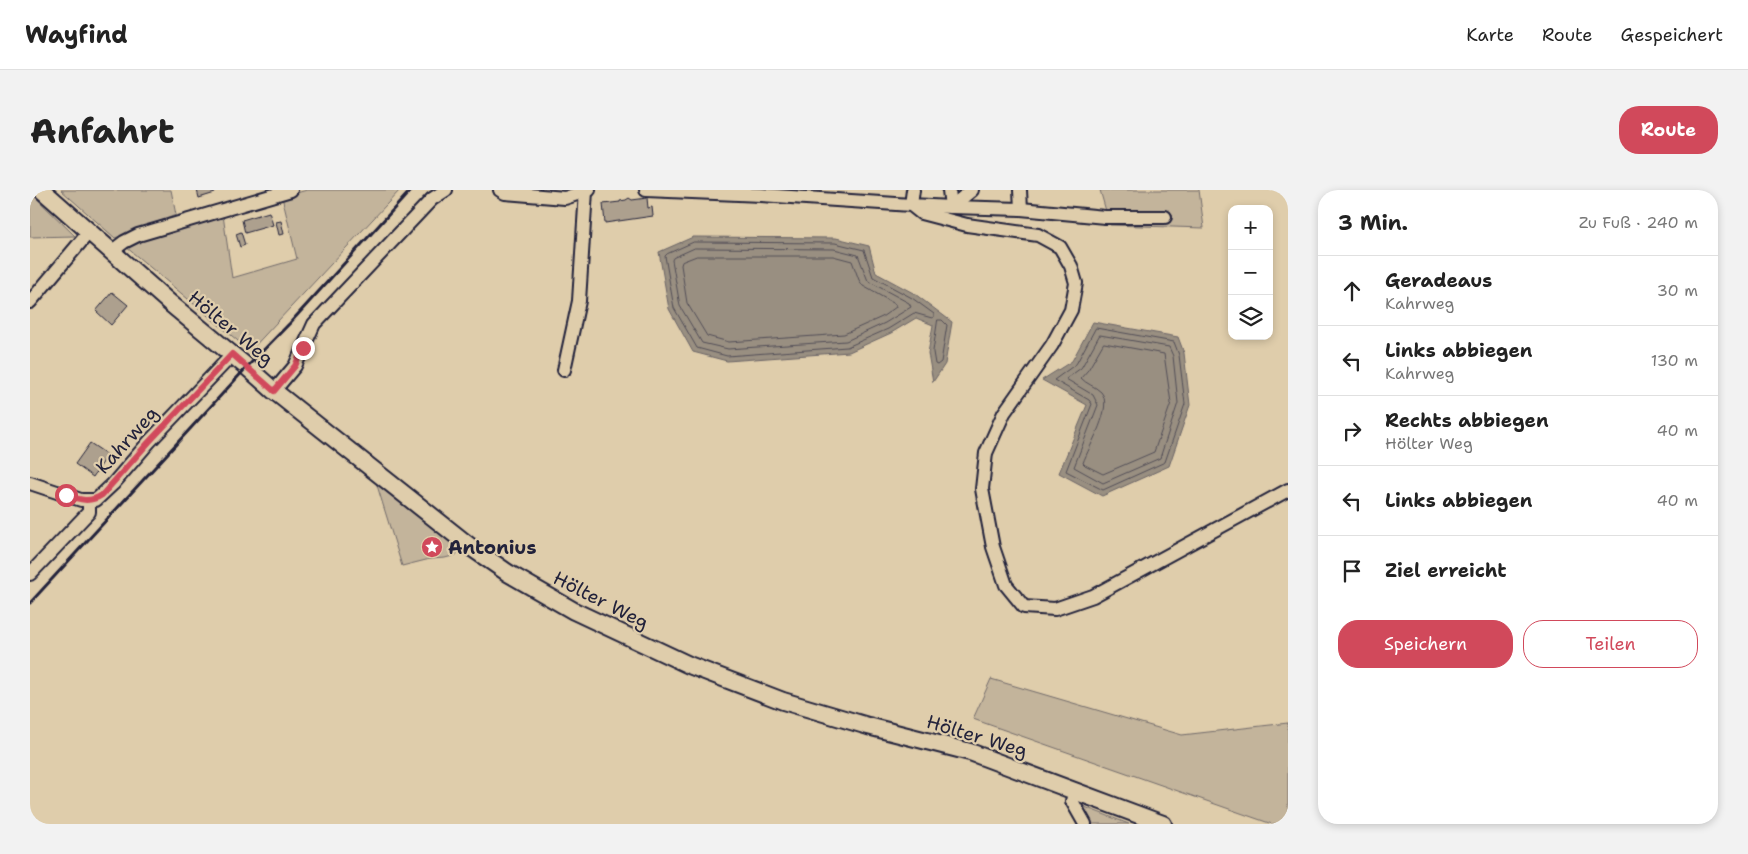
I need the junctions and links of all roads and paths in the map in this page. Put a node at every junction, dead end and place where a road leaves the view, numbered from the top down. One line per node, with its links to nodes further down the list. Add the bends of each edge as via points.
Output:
1 (42, 190): 16 (main road, Hölter Weg)
2 (291, 190): 11 (street)
3 (446, 190): 21 (street, via 432,199 314,324 295,366)
4 (500, 190): 5 (street, via 565,198)
5 (586, 190): 20 (street, via 579,301)
6 (646, 190): 12 (street)
7 (913, 190): 12 (street)
8 (950, 190): 13 (street)
9 (972, 190): 13 (street)
10 (1020, 190): 14 (street)
11 (275, 192): 17 (street, via 138,235)
12 (911, 205): 13 (street); 23 (street, via 922,213 967,225 1038,235 1060,247 1076,283 1071,310 1004,414 986,453 982,489 993,547 1006,585 1024,607 1055,609 1093,596)
13 (951, 207): 14 (street)
14 (1021, 209): 15 (street, via 1105,217)
15 (1165, 217)
16 (89, 232): 17 (main road, Hölter Weg); 18 (street)
17 (111, 252): 19 (main road, Hölter Weg)
18 (30, 302)
19 (232, 354): 21 (main road, Hölter Weg); 24 (street, Kahrweg, via 112,484 96,500)
20 (564, 370)
21 (274, 391): 26 (main road, Hölter Weg, via 479,553 508,574 574,611 688,664 783,701 970,752)
22 (30, 483): 24 (street)
23 (1288, 490)
24 (89, 501): 25 (street, via 89,512)
25 (30, 574)
26 (1075, 790): 27 (street, via 1072,801); 28 (main road, Hölter Weg)
27 (1085, 824)
28 (1163, 824)

